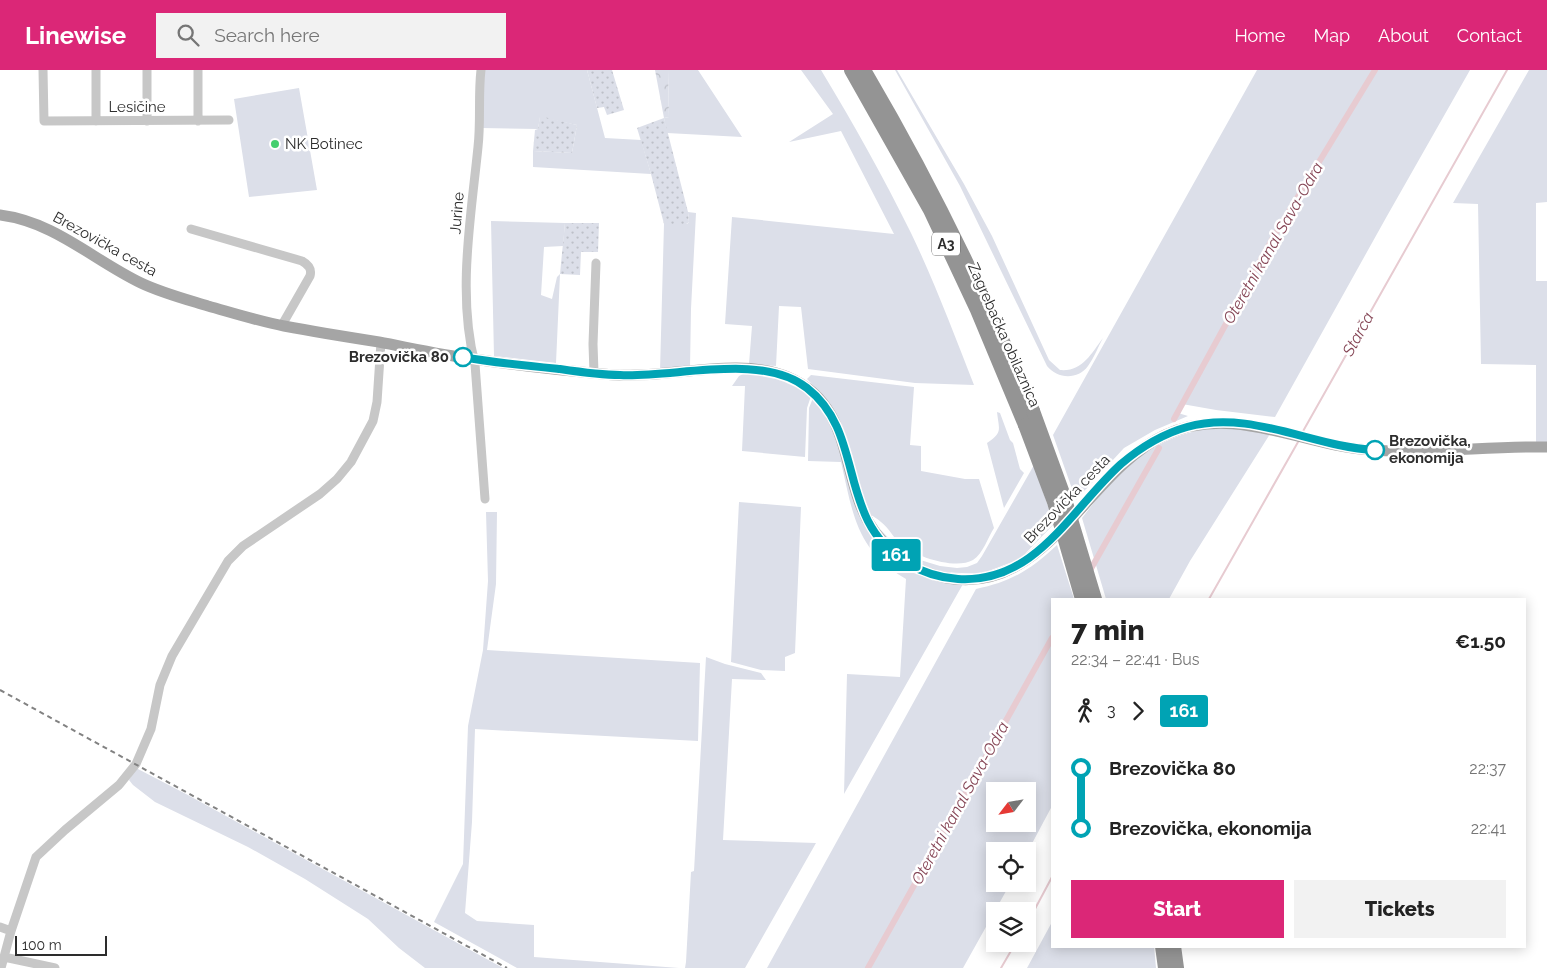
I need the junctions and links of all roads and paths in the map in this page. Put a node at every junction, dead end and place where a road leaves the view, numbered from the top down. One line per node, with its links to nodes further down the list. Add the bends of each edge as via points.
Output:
1 (43, 70): 9 (street, Lesičine, via 44,121)
2 (96, 70): 9 (street)
3 (147, 70): 10 (street)
4 (198, 70): 11 (street)
5 (481, 70): 17 (street, Jurine, via 467,261 468,315)
6 (851, 70): 21 (highway, Zagrebačka obilaznica / A3, bridge, via 930,210 992,344 1054,502)
7 (864, 70): 22 (highway, Zagrebačka obilaznica / A3, bridge, via 940,206 987,304 1033,411 1064,496)
8 (229, 120): 11 (street, Lesičine)
9 (96, 121): 10 (street, Lesičine)
10 (147, 121): 11 (street, Lesičine)
11 (198, 121)
12 (0, 215): 15 (main road, Brezovička cesta, via 58,233 155,289)
13 (191, 229): 15 (street, via 302,261 309,267 310,276)
14 (596, 263): 18 (street)
15 (282, 326): 16 (main road, Brezovička cesta)
16 (381, 342): 17 (main road, Brezovička cesta); 24 (street, via 373,421 351,462 320,494 243,546 228,561 172,656 160,685 151,729 136,764 119,785 36,857)
17 (474, 359): 18 (main road, Brezovička cesta); 20 (street)
18 (594, 373): 19 (main road, Brezovička cesta, via 645,375 720,369 755,370 776,373 801,384 824,404 835,422 860,503 879,538 913,566 953,579 992,576 1023,563 1046,546 1138,451 1167,434 1190,426 1221,422 1248,425 1352,448 1384,451)
19 (1547, 447)
20 (485, 499)
21 (1082, 598)
22 (1095, 598)
23 (0, 927): 24 (street)
24 (11, 931): 27 (street)
25 (1162, 948): 30 (highway)
26 (1174, 948): 31 (highway)
27 (4, 957): 28 (street); 29 (street)
28 (1, 968)
29 (55, 968)
30 (1165, 968)
31 (1177, 968)

